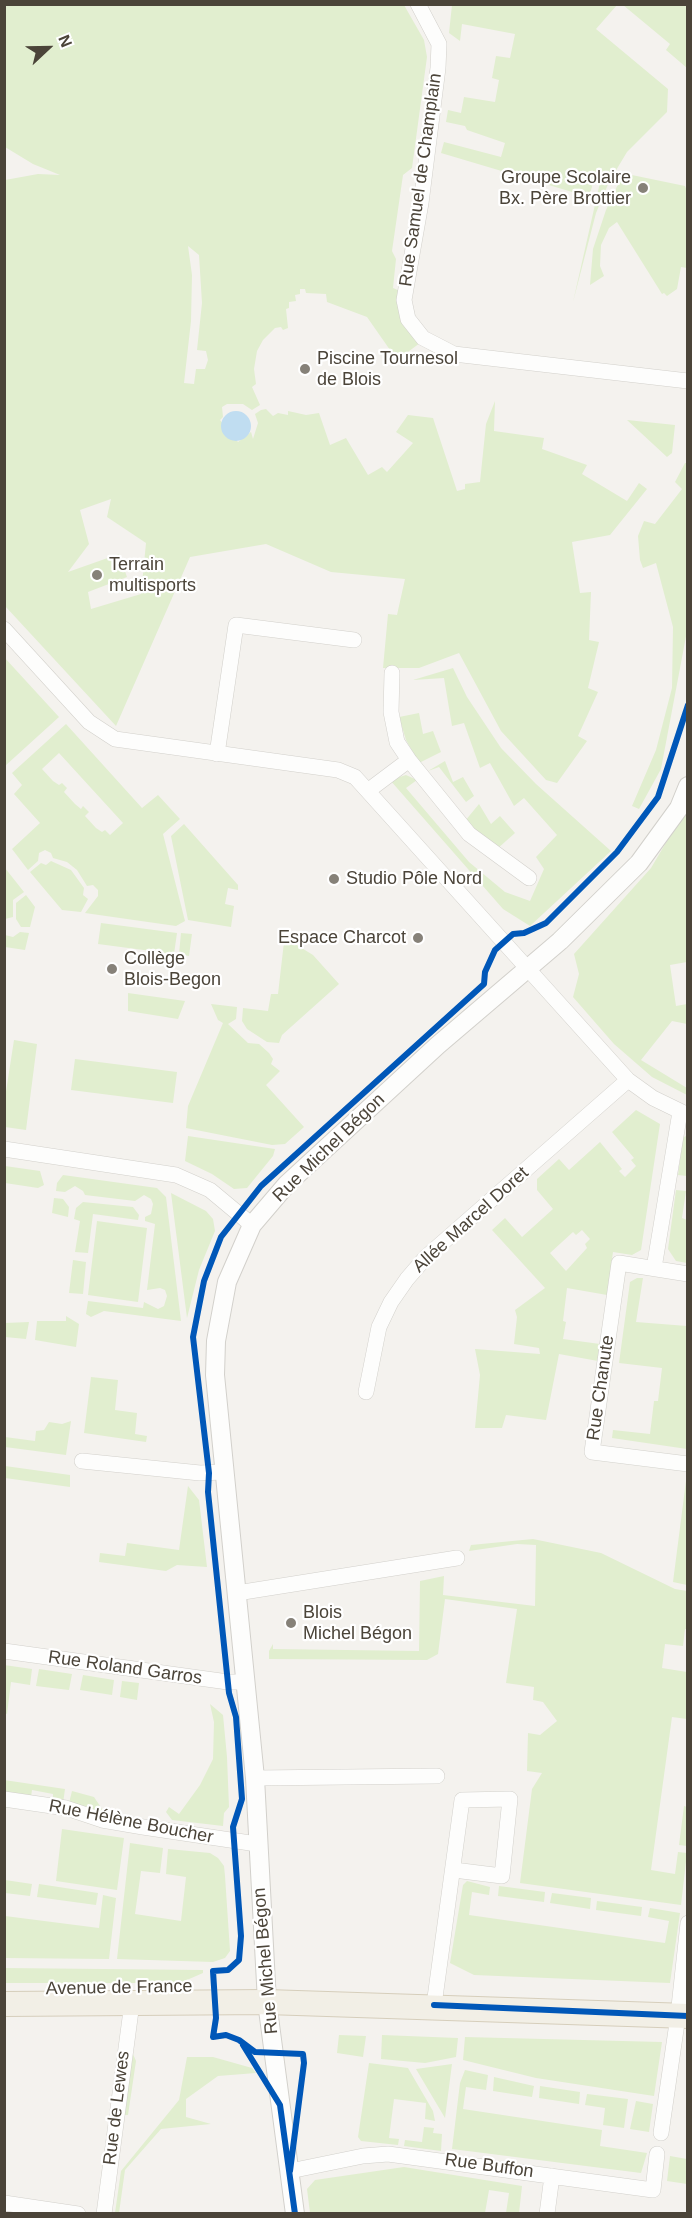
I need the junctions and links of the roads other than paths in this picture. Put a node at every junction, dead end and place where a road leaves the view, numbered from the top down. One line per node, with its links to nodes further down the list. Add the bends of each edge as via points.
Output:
1 (418, 4): 2 (street, Rue Samuel de Champlain, via 439,44 421,203 404,300 408,319 423,338 454,354)
2 (687, 381)
3 (4, 629): 6 (street, via 101,732 115,739)
4 (354, 639): 6 (street, via 236,624)
5 (392, 673): 7 (street, via 391,712 398,742)
6 (217, 754): 9 (street, via 338,770 355,777)
7 (408, 760): 9 (street); 10 (street, via 470,834)
8 (687, 786): 11 (street, Rue Michel Bégon, via 679,808 639,863)
9 (369, 790): 11 (street)
10 (529, 878)
11 (527, 968): 12 (street); 15 (street, Rue Michel Bégon, via 287,1184)
12 (628, 1080): 13 (street); 18 (street, Allée Marcel Doret, via 426,1257 407,1279 390,1302 379,1327)
13 (684, 1114): 16 (street)
14 (4, 1149): 15 (street, via 176,1175 210,1190)
15 (252, 1225): 21 (street, Rue Michel Bégon, via 227,1282 216,1341)
16 (654, 1268): 17 (street); 20 (street, Rue Chanute, via 619,1263 592,1452)
17 (687, 1274)
18 (366, 1392)
19 (82, 1461): 21 (street)
20 (687, 1464)
21 (223, 1473): 23 (street, Rue Michel Bégon)
22 (457, 1558): 23 (street)
23 (237, 1593): 25 (street, Rue Michel Bégon)
24 (4, 1651): 25 (street, Rue Roland Garros)
25 (246, 1683): 27 (street, Rue Michel Bégon)
26 (437, 1776): 27 (street)
27 (255, 1778): 29 (street, Rue Michel Bégon)
28 (4, 1799): 29 (street, Rue Hélène Boucher, via 66,1808 122,1824)
29 (257, 1844): 33 (street, Rue Michel Bégon)
30 (454, 1870): 30 (street, via 462,1800 510,1799 502,1876); 36 (street)
31 (687, 1923): 37 (street)
32 (4, 1989): 33 (main road, Avenue de France, via 228,1987)
33 (267, 2002): 34 (main road, Avenue de France); 36 (main road, Avenue de France); 40 (street, Rue Michel Bégon)
34 (132, 2003): 35 (main road, Avenue de France); 44 (street, Rue de Lewes)
35 (4, 2004)
36 (434, 2005): 37 (main road, Avenue de France)
37 (683, 2016): 38 (street)
38 (660, 2133)
39 (657, 2154): 41 (street, Rue Buffon, via 653,2190)
40 (290, 2171): 41 (street, Rue Buffon, via 388,2154); 45 (street, Rue Michel Bégon)
41 (552, 2176): 46 (street)
42 (4, 2203): 43 (street)
43 (78, 2214)
44 (104, 2214)
45 (295, 2214)
46 (547, 2214)

